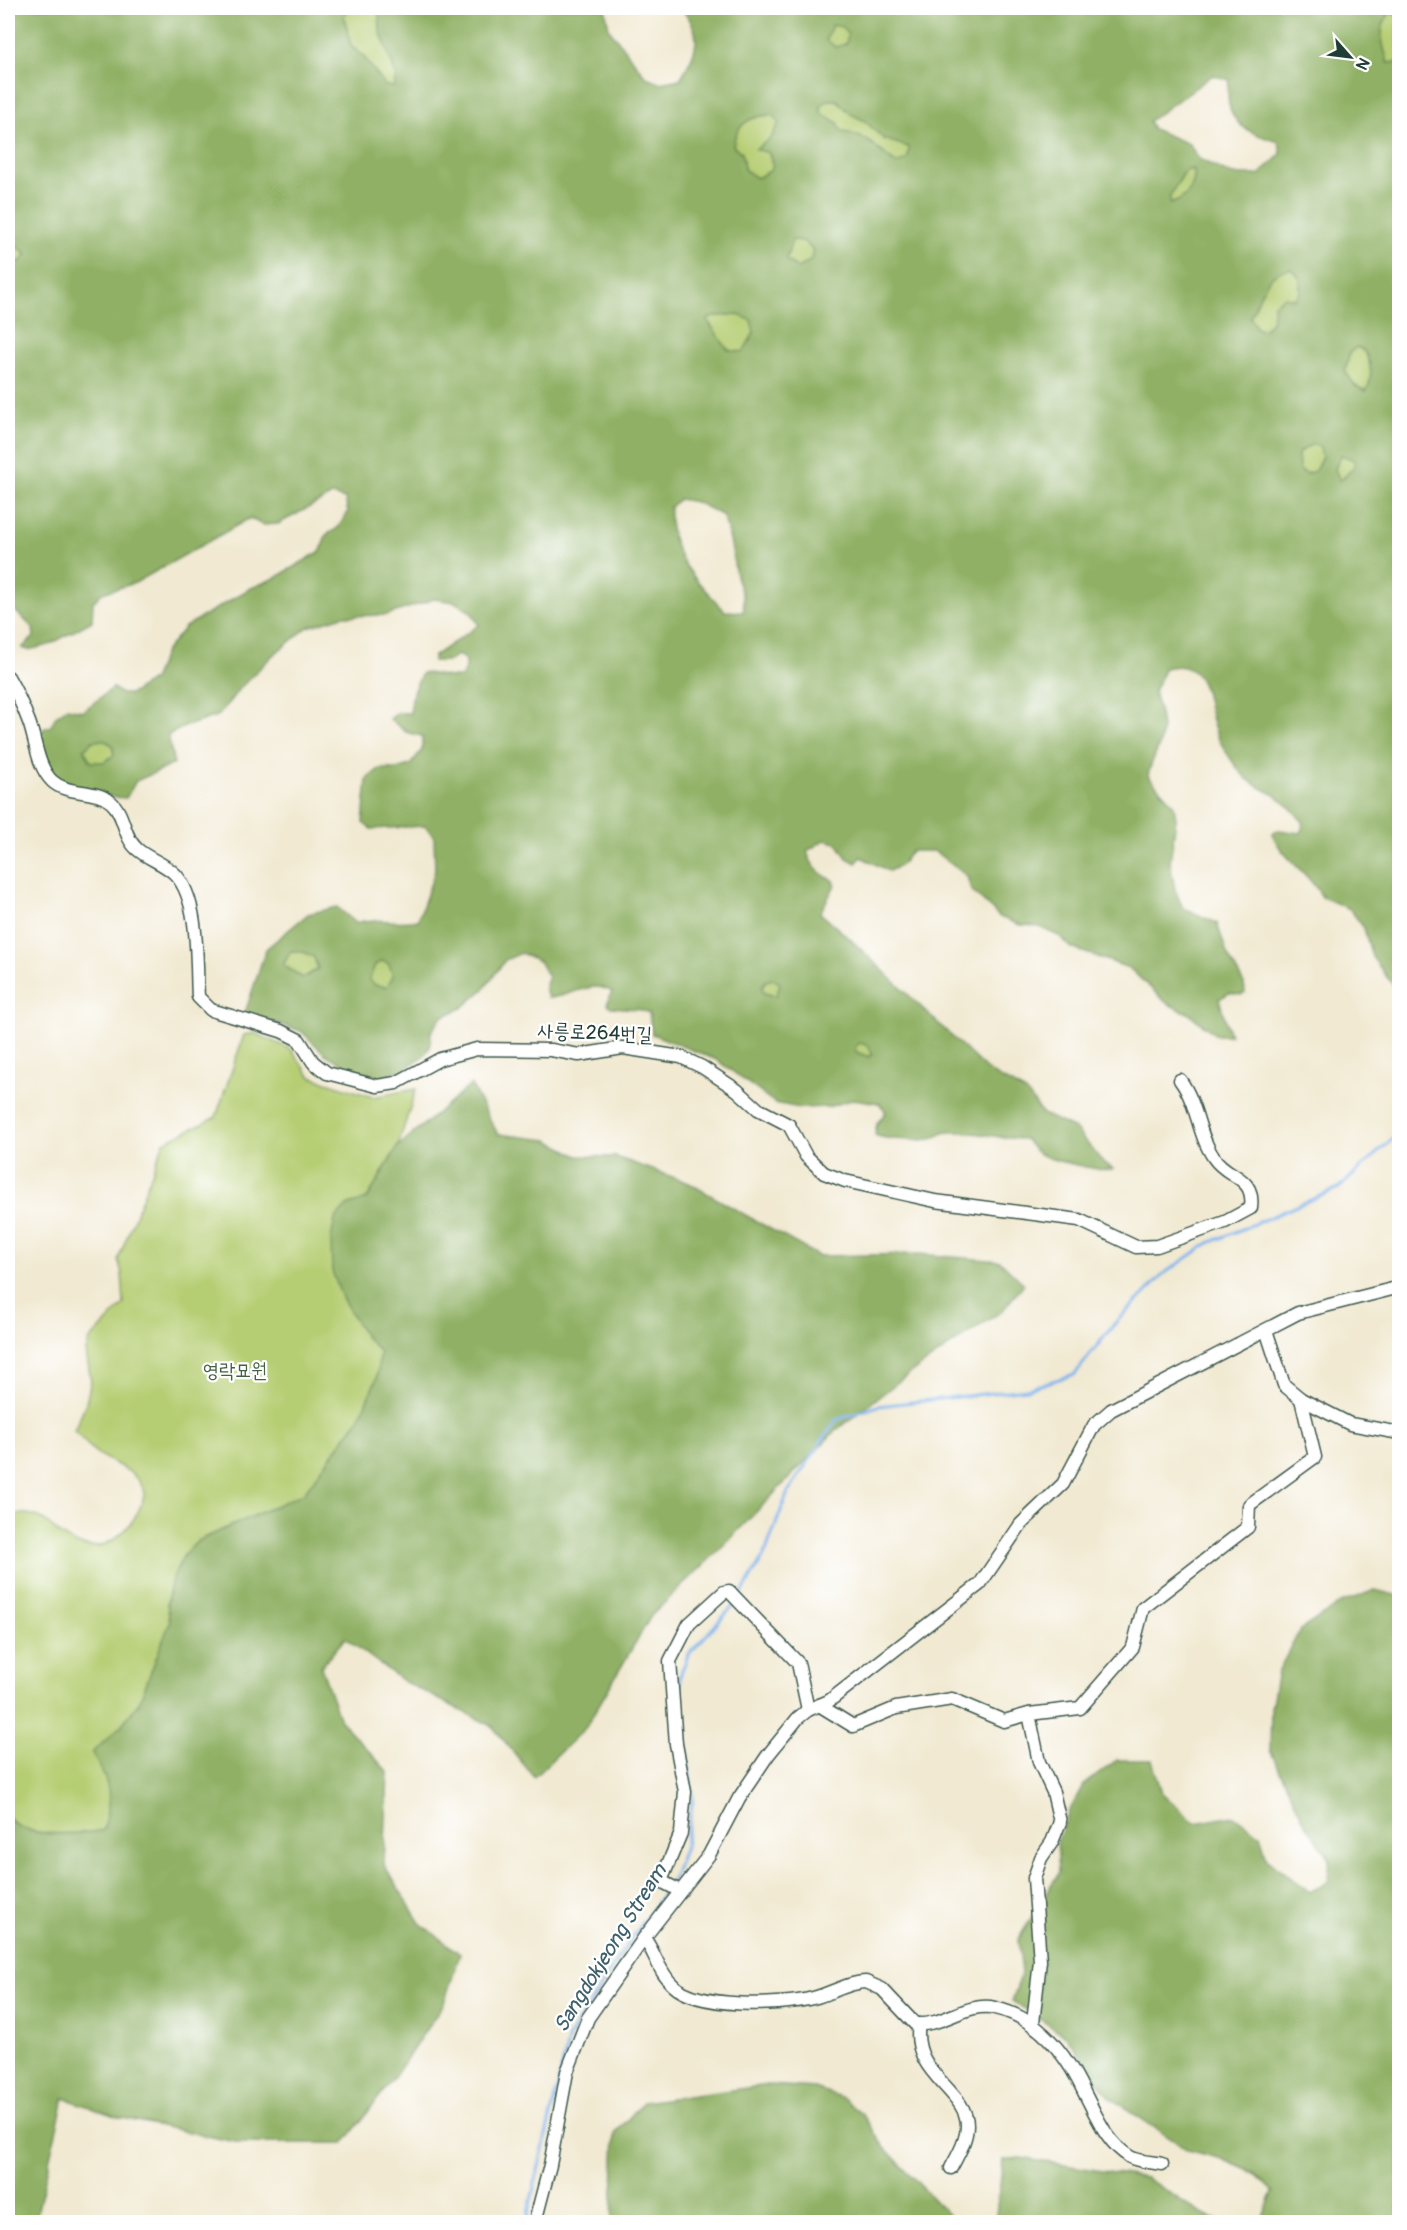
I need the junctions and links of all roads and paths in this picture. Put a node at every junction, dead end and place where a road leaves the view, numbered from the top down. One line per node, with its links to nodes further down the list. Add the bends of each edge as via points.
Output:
1 (8, 677): 2 (street, 사릉로264번길, via 29,722 40,762 51,780 63,788 113,804 126,835 137,849 175,874 185,889 195,937 198,997 211,1010 225,1016 281,1031 299,1040 313,1062 327,1072 377,1086 396,1083 440,1059 477,1049 551,1050 579,1055 623,1048 681,1057 789,1125 806,1156 824,1173 935,1201 1080,1220 1136,1247 1157,1246 1225,1222 1251,1208 1252,1198 1245,1182 1213,1158 1193,1100)
2 (1180, 1080)
3 (1400, 1287): 4 (street, via 1298,1313)
4 (1266, 1330): 5 (street, via 1284,1385); 7 (street, via 1111,1410 1094,1425 1064,1484 1022,1524 980,1584 829,1701)
5 (1301, 1399): 6 (street, via 1350,1424); 8 (street, via 1315,1456 1250,1505 1248,1527 1143,1608 1133,1647 1080,1707)
6 (1400, 1433)
7 (813, 1708): 8 (street, via 853,1726 896,1708 952,1699 1004,1721); 9 (street, via 798,1718 768,1755 709,1855); 9 (street, via 798,1663 729,1591 689,1624 670,1661 684,1792 681,1833 661,1881)
8 (1029, 1714): 11 (street, via 1039,1762 1053,1792 1060,1822 1034,1878 1040,1961)
9 (678, 1890): 10 (street)
10 (644, 1938): 12 (street, via 668,1981 688,1994 712,2000 769,2004 809,1999 860,1982 872,1983); 15 (street, via 578,2037)
11 (1033, 2023): 12 (street, via 986,2006); 13 (street, via 1071,2068 1103,2130 1136,2159)
12 (918, 2024): 14 (street, via 922,2058 966,2116 965,2138)
13 (1162, 2164)
14 (951, 2168)
15 (535, 2223)

